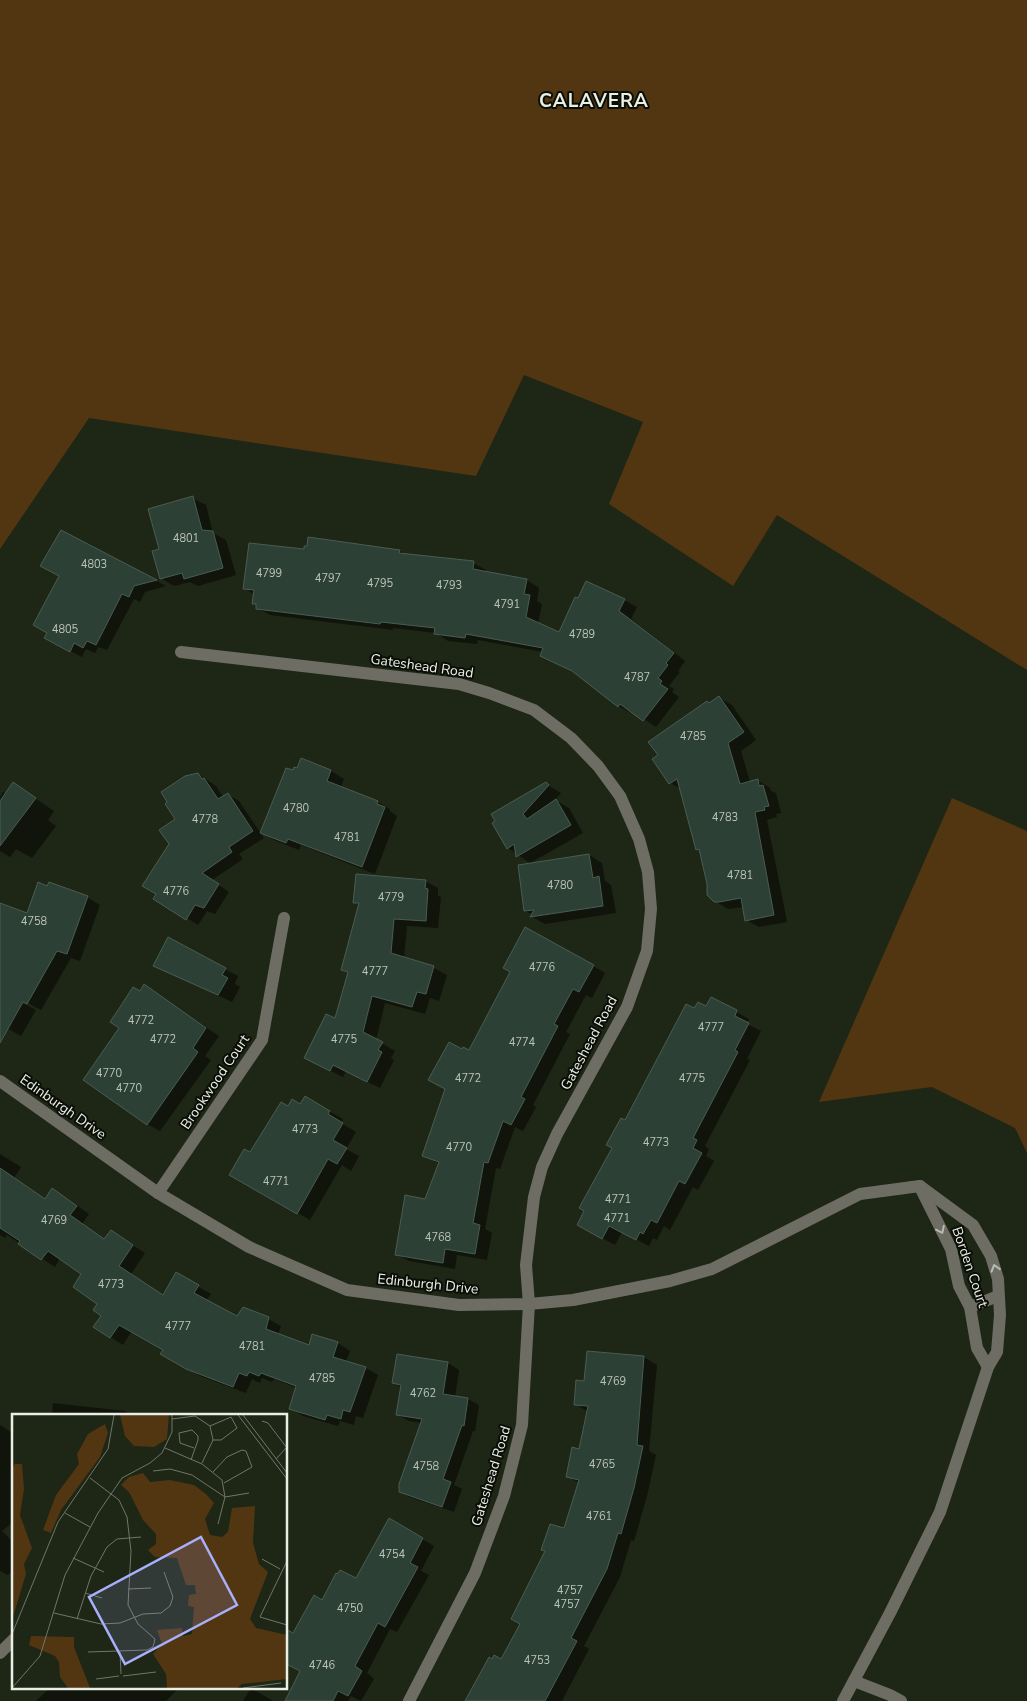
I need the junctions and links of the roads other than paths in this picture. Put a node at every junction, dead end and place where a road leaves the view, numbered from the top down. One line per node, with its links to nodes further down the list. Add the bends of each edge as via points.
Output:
1 (180, 652): 7 (street, Gateshead Road, via 459,684 489,693 534,710 571,738 598,766 620,796 639,838 648,872 651,909 647,951 627,1007 542,1167 534,1197 526,1265)
2 (284, 918): 5 (street, Brookwood Court, via 262,1040)
3 (0, 1081): 5 (street, Edinburgh Drive)
4 (920, 1186): 6 (street, Borden Court, one-way to 4, via 998,1279 991,1256 973,1225); 7 (street, Edinburgh Drive, via 860,1194 712,1269 629,1290); 8 (street, Borden Court, one-way to 8, via 951,1249 959,1286)
5 (158, 1193): 7 (street, Edinburgh Drive, via 249,1247 347,1290 459,1305)
6 (998, 1296): 8 (street); 9 (street, Borden Court, via 997,1352)
7 (529, 1304): 13 (street, Gateshead Road, via 522,1425 504,1496 475,1573)
8 (970, 1307): 9 (street, Borden Court, via 977,1348)
9 (988, 1367): 12 (street, Borden Court, via 940,1512)
10 (12, 1641): 11 (street)
11 (0, 1653)
12 (854, 1681): 14 (street, Borden Court); 15 (street)
13 (409, 1701)
14 (843, 1701)
15 (901, 1701)

